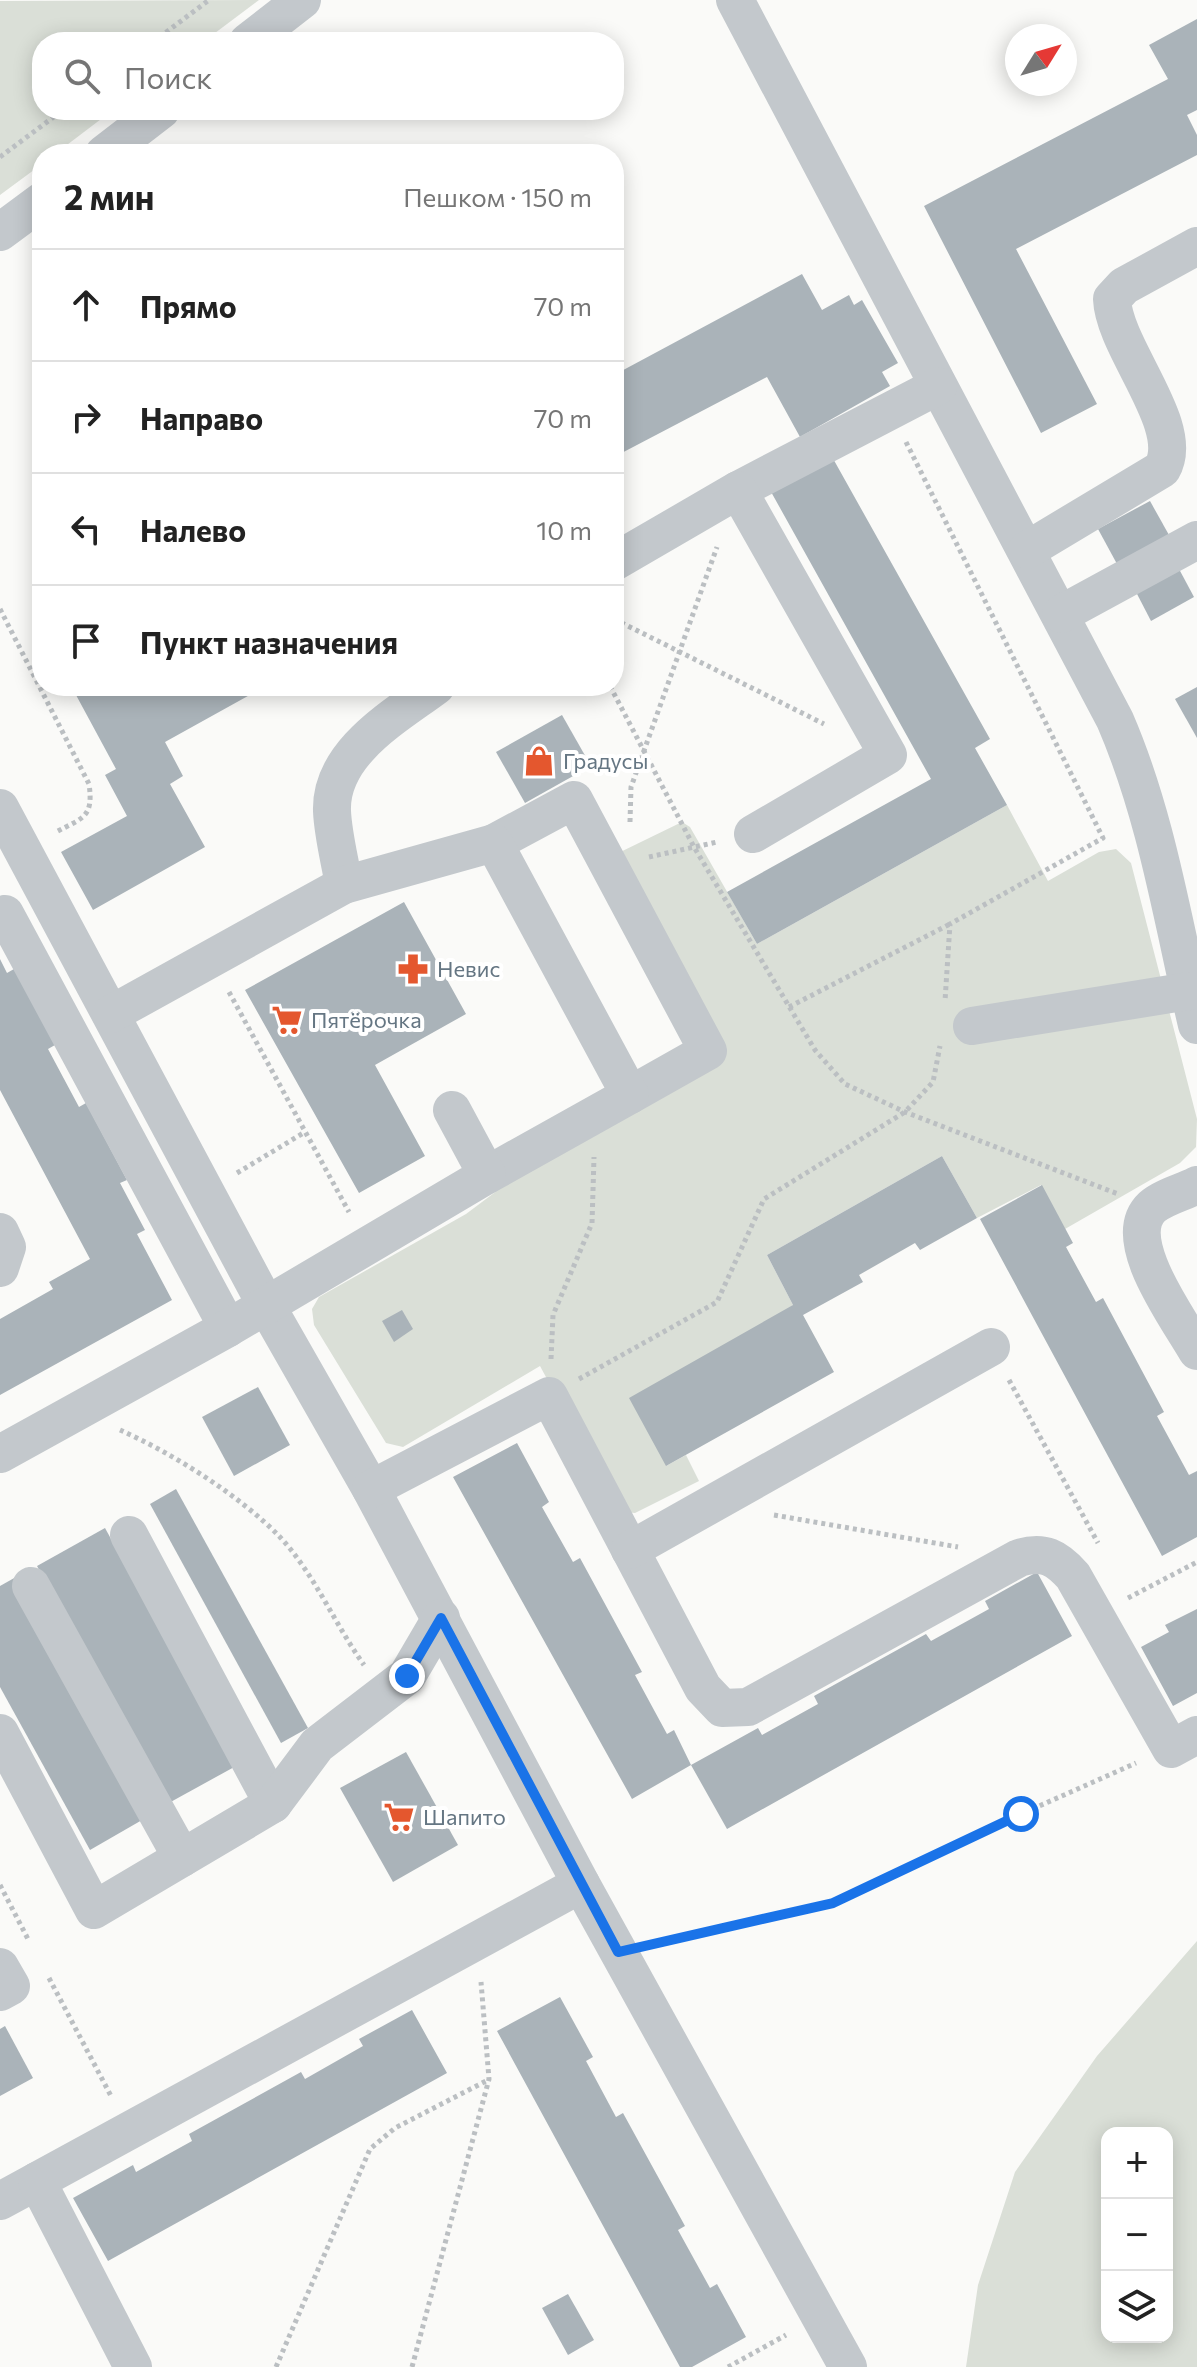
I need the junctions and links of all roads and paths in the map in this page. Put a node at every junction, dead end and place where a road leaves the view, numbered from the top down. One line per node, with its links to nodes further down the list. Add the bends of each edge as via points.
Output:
1 (209, 0): 4 (path)
2 (302, 0): 5 (street)
3 (735, 0): 13 (street)
4 (166, 32)
5 (261, 32)
6 (50, 120): 9 (path)
7 (148, 120): 8 (street)
8 (117, 144)
9 (0, 157)
10 (32, 208): 11 (street)
11 (0, 232)
12 (1197, 246): 17 (street, via 1124,286 1112,299 1113,320 1163,423 1168,459 1162,469)
13 (938, 386): 14 (street); 17 (street)
14 (891, 413): 15 (street); 32 (path, via 1103,838)
15 (738, 490): 18 (street); 25 (street, via 888,755)
16 (1197, 540): 19 (street)
17 (1027, 550): 19 (street)
18 (624, 556)
19 (1061, 614): 35 (street, via 1135,765)
20 (624, 624): 23 (path)
21 (423, 696): 29 (street, via 370,735 342,769 332,808)
22 (615, 696): 27 (path)
23 (832, 728)
24 (0, 808): 30 (street)
25 (753, 834): 27 (path)
26 (494, 843): 29 (street); 38 (street); 38 (street, via 574,800 600,847 708,1051)
27 (694, 847): 28 (path); 34 (path)
28 (642, 859)
29 (344, 885): 33 (street)
30 (45, 891): 31 (street); 36 (street)
31 (2, 915): 50 (street)
32 (950, 924): 34 (path); 37 (path)
33 (212, 960): 36 (street); 41 (path)
34 (789, 1007): 40 (path, via 815,1050 845,1084)
35 (1193, 1008): 37 (street)
36 (111, 1014): 49 (street)
37 (953, 1022): 40 (path, via 933,1082)
38 (630, 1095): 42 (street)
39 (452, 1110): 42 (street)
40 (905, 1112): 45 (path); 53 (path, via 764,1199 717,1302)
41 (305, 1132): 43 (path); 47 (path)
42 (487, 1175): 47 (street)
43 (228, 1179)
44 (1197, 1185): 45 (street)
45 (1152, 1207): 52 (street, via 1140,1230 1145,1258)
46 (0, 1232): 48 (street, via 7,1247)
47 (368, 1245): 49 (street)
48 (0, 1268)
49 (266, 1305): 50 (street); 56 (street)
50 (228, 1328): 54 (street)
51 (991, 1347): 57 (street); 60 (path)
52 (1197, 1351)
53 (549, 1396): 56 (street); 59 (street)
54 (79, 1411): 55 (street); 66 (path, via 170,1452 278,1536)
55 (0, 1454)
56 (371, 1489): 65 (street)
57 (714, 1504): 59 (street); 61 (path)
58 (129, 1535): 69 (street)
59 (630, 1550): 61 (street, via 703,1688 722,1708 748,1707)
60 (1106, 1557)
61 (1019, 1558): 68 (street, via 1035,1553 1057,1558)
62 (1197, 1562): 63 (path, via 1129,1599)
63 (1121, 1585)
64 (31, 1586): 70 (street)
65 (441, 1618): 66 (street, via 407,1676); 71 (street)
66 (384, 1693): 69 (street, via 317,1745)
67 (0, 1733): 70 (street, via 94,1910)
68 (1184, 1742): 75 (path, via 833,1903)
69 (273, 1804): 70 (street)
70 (182, 1858)
71 (581, 1884): 73 (street); 75 (street)
72 (0, 1885): 74 (path)
73 (478, 1940): 79 (path); 80 (street)
74 (33, 1948)
75 (618, 1952): 83 (street)
76 (0, 1967): 78 (street, via 11,1986)
77 (46, 1973): 80 (path)
78 (0, 1992)
79 (489, 2079): 85 (path, via 395,2128 370,2149); 86 (path)
80 (130, 2132): 81 (street)
81 (37, 2181): 82 (street); 84 (street)
82 (0, 2201)
83 (820, 2316): 87 (path); 88 (street)
84 (133, 2367)
85 (276, 2367)
86 (412, 2367)
87 (728, 2367)
88 (848, 2367)

